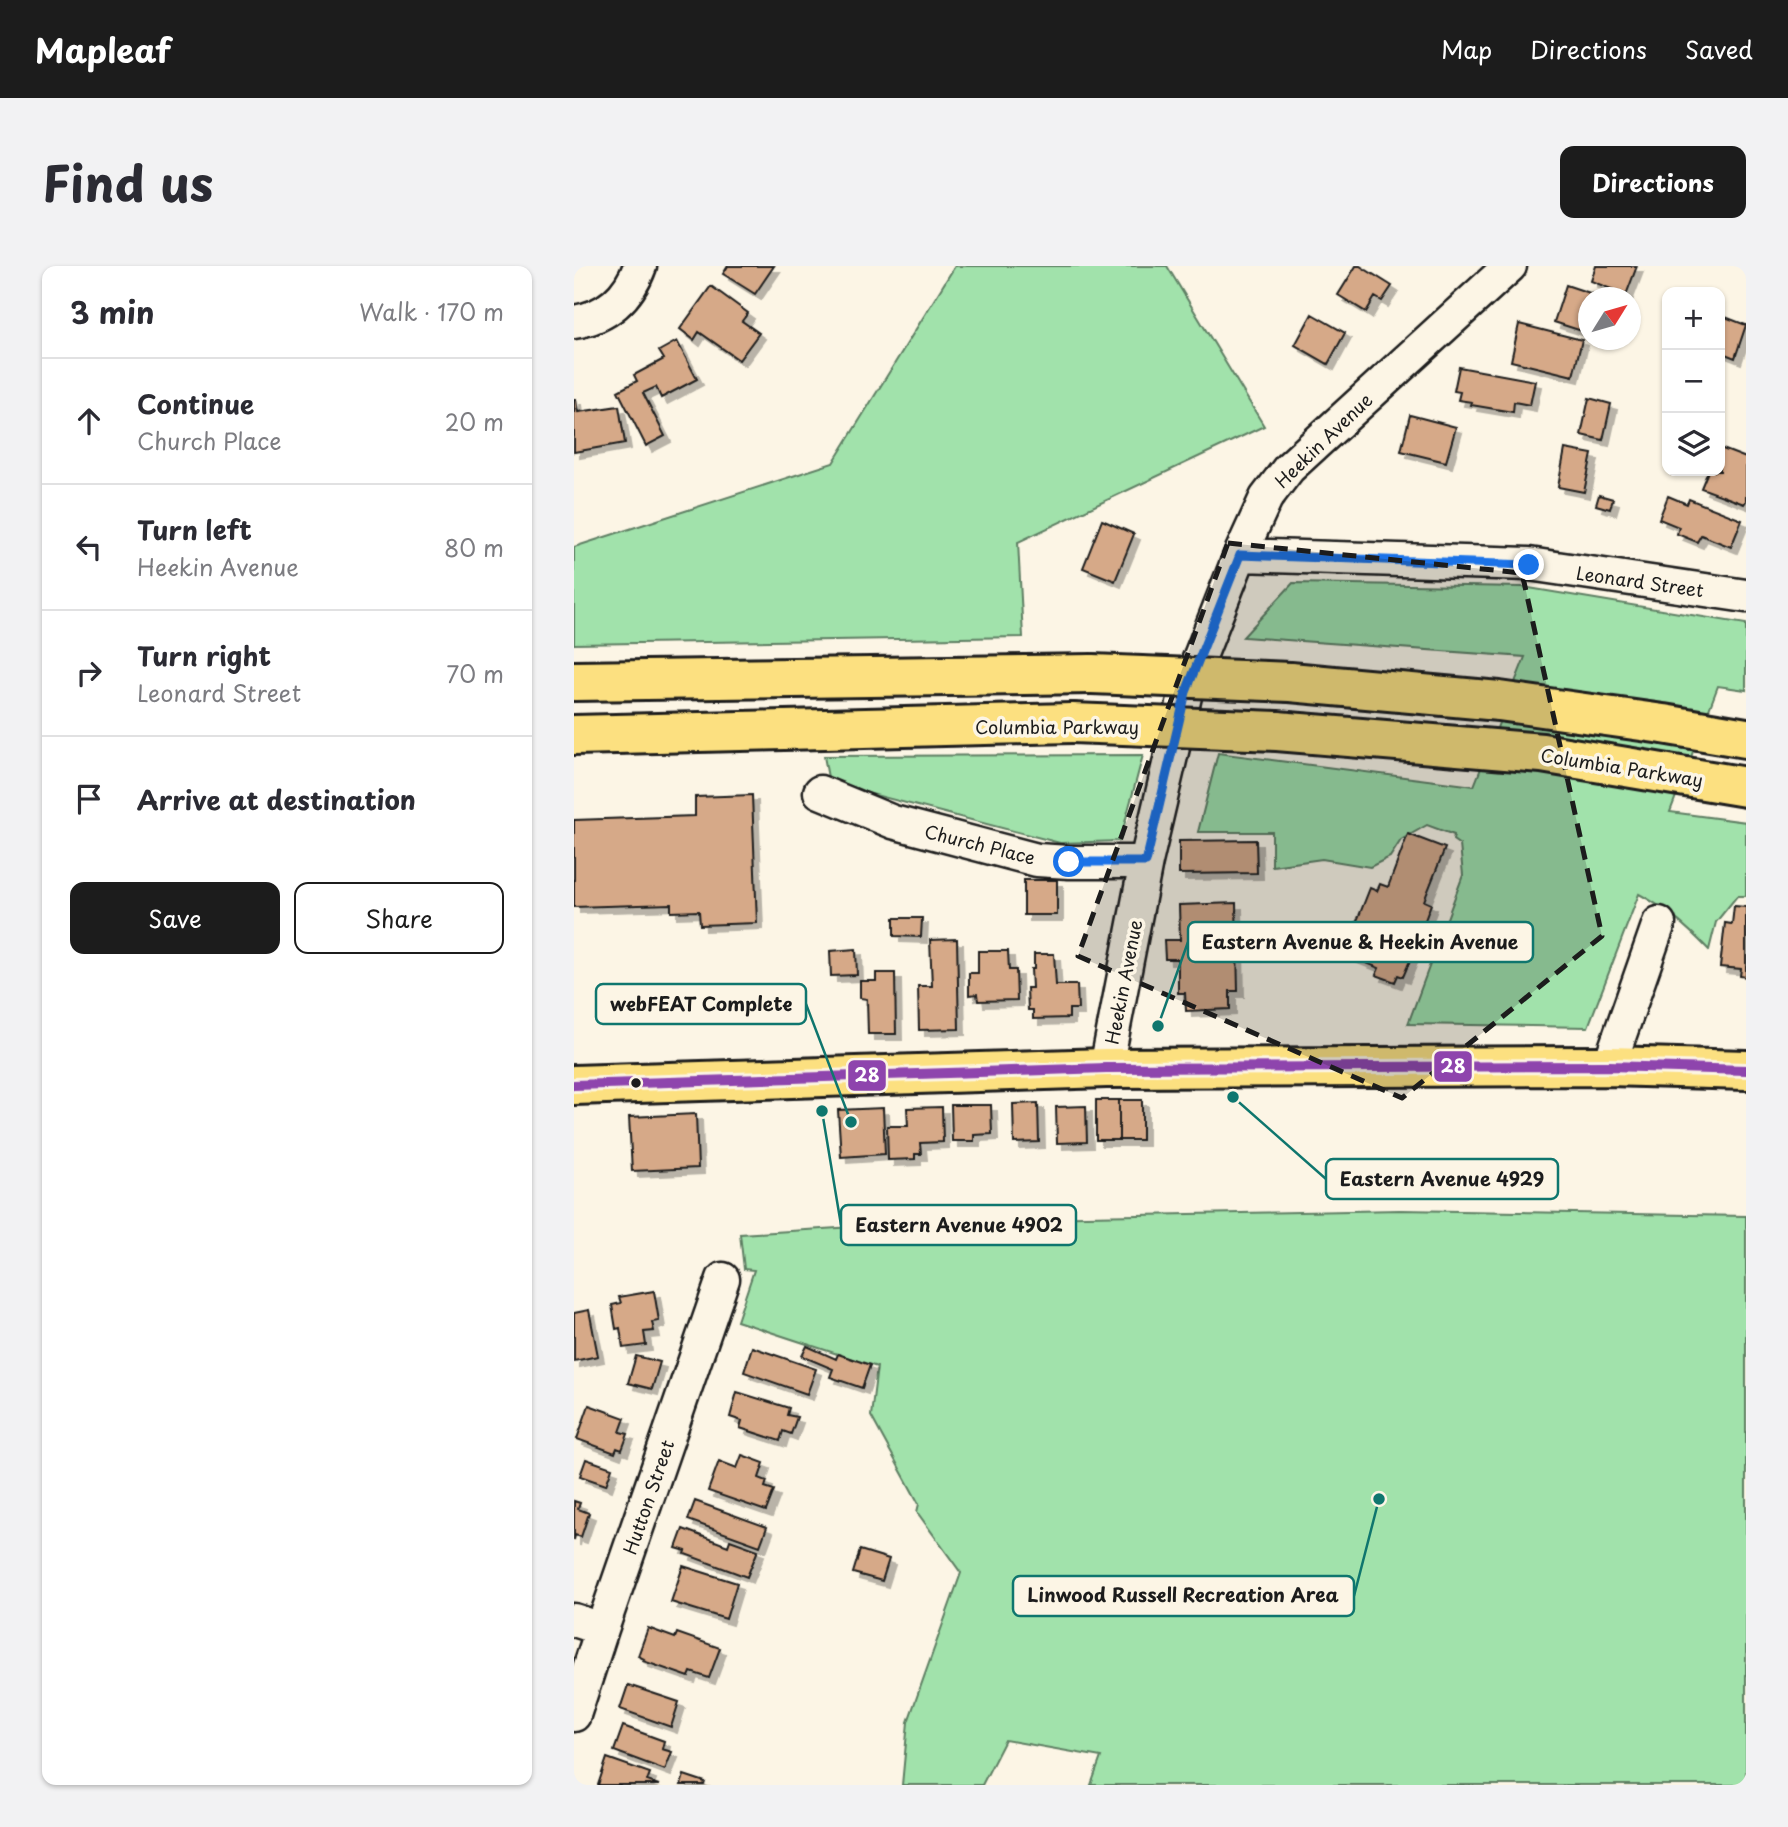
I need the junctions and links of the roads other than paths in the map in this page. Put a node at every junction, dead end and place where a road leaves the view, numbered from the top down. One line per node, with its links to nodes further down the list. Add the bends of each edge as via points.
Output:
1 (640, 266): 3 (street, via 623,298 607,312)
2 (1510, 266): 4 (street, Heekin Avenue, via 1289,468 1265,498)
3 (574, 321)
4 (1240, 555): 5 (street, Leonard Street, via 1529,565); 11 (street, Heekin Avenue, via 1186,692)
5 (1746, 596)
6 (574, 681): 8 (main road, bridge, via 1093,674 1290,682 1499,701)
7 (574, 735): 9 (main road, Columbia Parkway, bridge, via 1072,723 1277,731 1542,753)
8 (1746, 738)
9 (1746, 787)
10 (820, 792): 11 (street, Church Place, via 892,822 1037,860)
11 (1146, 862): 14 (street, Heekin Avenue)
12 (1659, 923): 13 (street)
13 (1609, 1066): 14 (main road); 15 (main road)
14 (1106, 1068): 16 (main road)
15 (1746, 1069)
16 (574, 1085)
17 (723, 1279): 18 (street, Hutton Street)
18 (588, 1624): 19 (street, Hutton Street)
19 (574, 1716)

